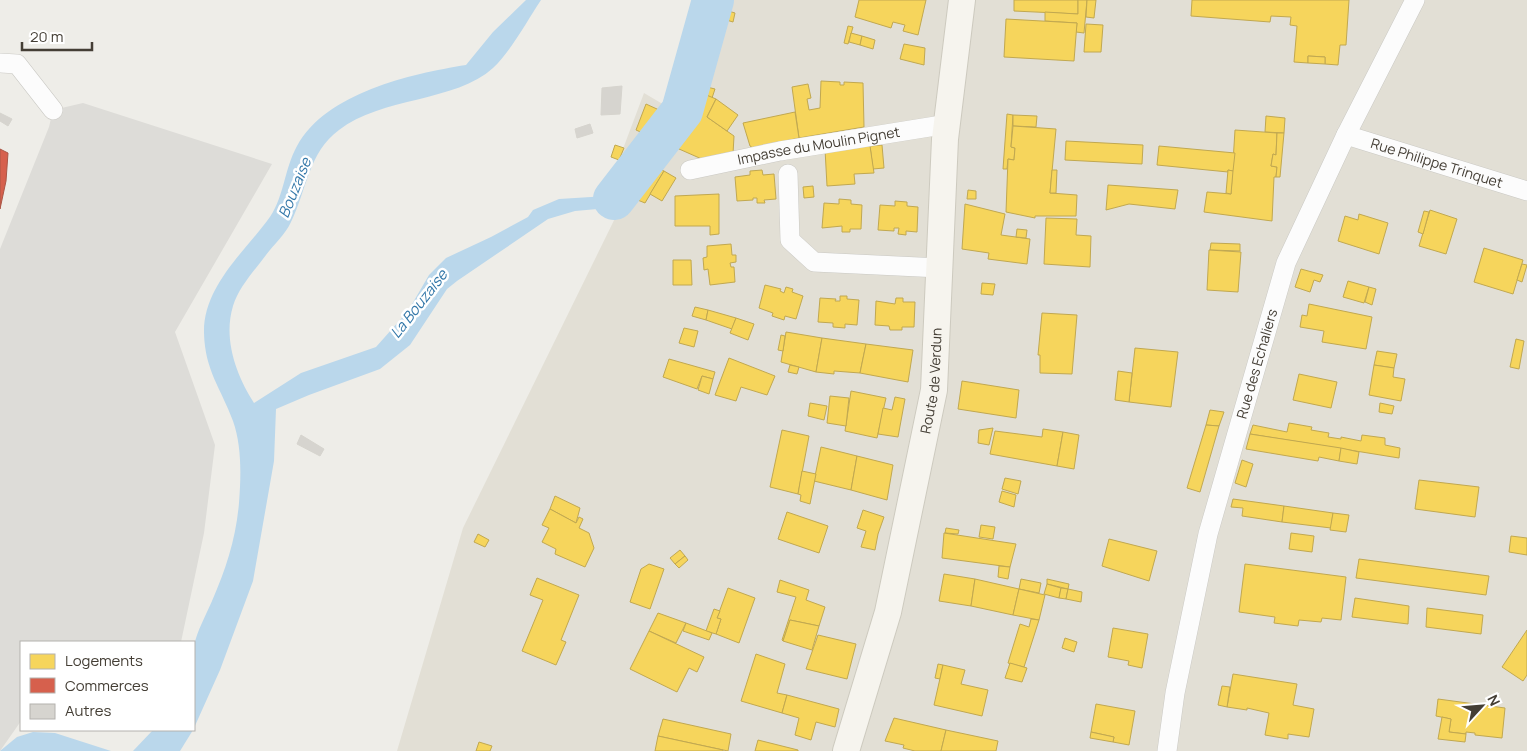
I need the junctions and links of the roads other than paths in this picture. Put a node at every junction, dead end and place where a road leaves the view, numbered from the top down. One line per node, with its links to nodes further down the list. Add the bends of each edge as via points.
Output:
1 (962, 0): 5 (main road, Route de Verdun)
2 (1415, 0): 6 (street, Rue des Echaliers)
3 (0, 63): 4 (street, via 17,64)
4 (53, 110)
5 (948, 124): 7 (street, Impasse du Moulin Pignet, via 780,151); 10 (main road, Route de Verdun)
6 (1346, 135): 9 (street, Rue Philippe Trinquet); 12 (street, Rue des Echaliers, via 1283,272 1208,534 1174,693)
7 (690, 170)
8 (788, 174): 10 (street, via 790,240 814,262)
9 (1527, 191)
10 (940, 268): 11 (main road, Route de Verdun, via 934,390 912,505 888,612)
11 (846, 751)
12 (1167, 751)

